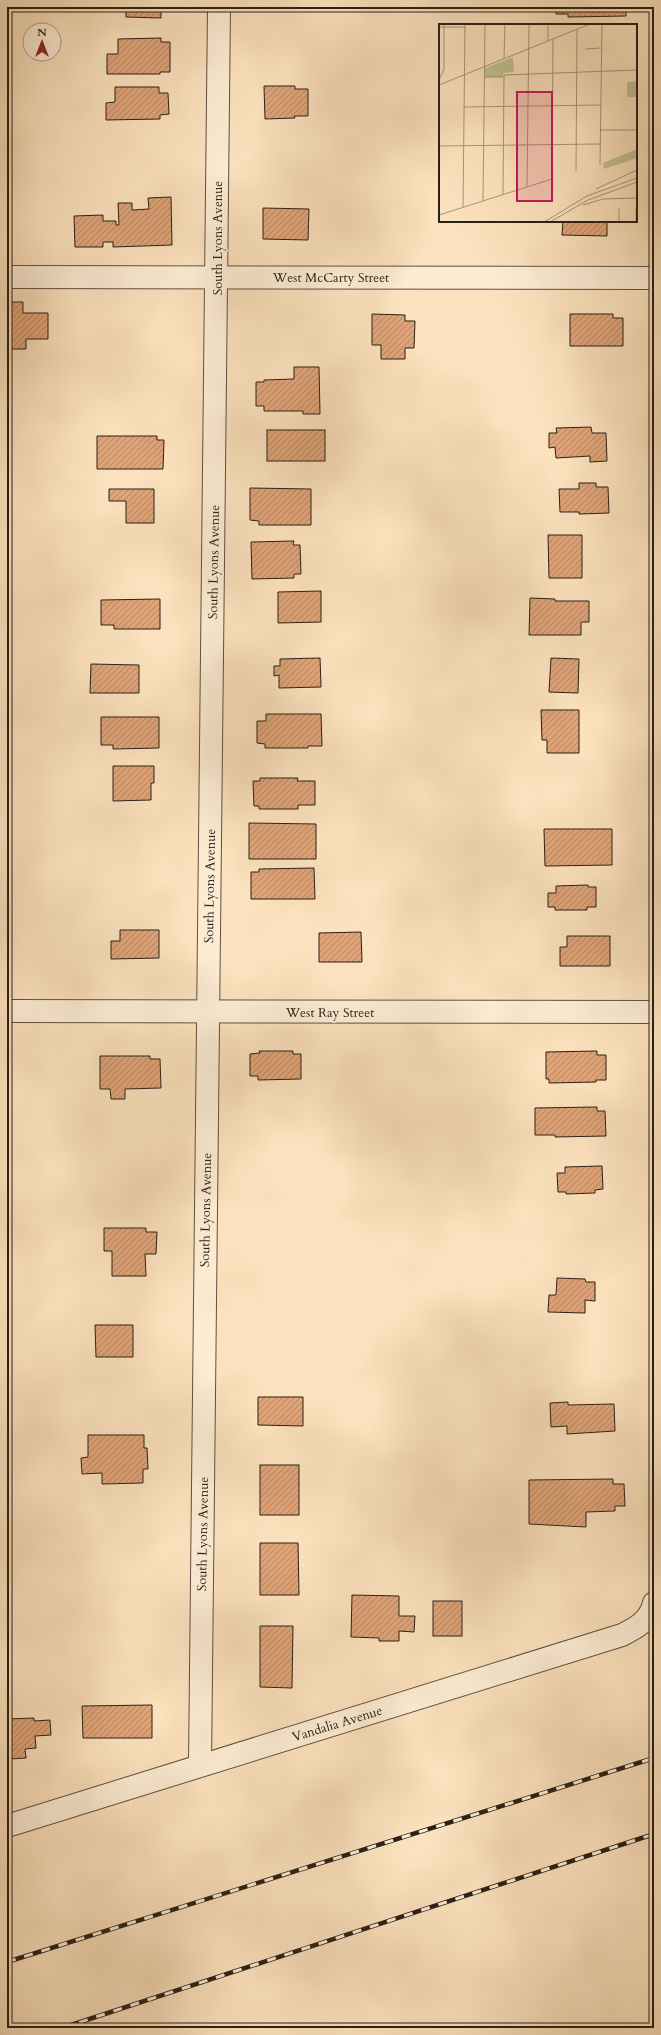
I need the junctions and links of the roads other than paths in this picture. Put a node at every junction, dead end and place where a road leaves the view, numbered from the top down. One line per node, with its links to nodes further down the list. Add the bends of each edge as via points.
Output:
1 (219, 7): 3 (street, South Lyons Avenue)
2 (7, 277): 3 (street, West McCarty Street)
3 (217, 277): 4 (street, West McCarty Street); 6 (street, South Lyons Avenue)
4 (654, 278)
5 (7, 1011): 6 (street, West Ray Street)
6 (207, 1012): 7 (street, West Ray Street); 9 (street, South Lyons Avenue)
7 (654, 1012)
8 (654, 1603): 9 (street, Vandalia Avenue, via 652,1613 645,1621 622,1635)
9 (200, 1765): 10 (street, Vandalia Avenue)
10 (7, 1826)

